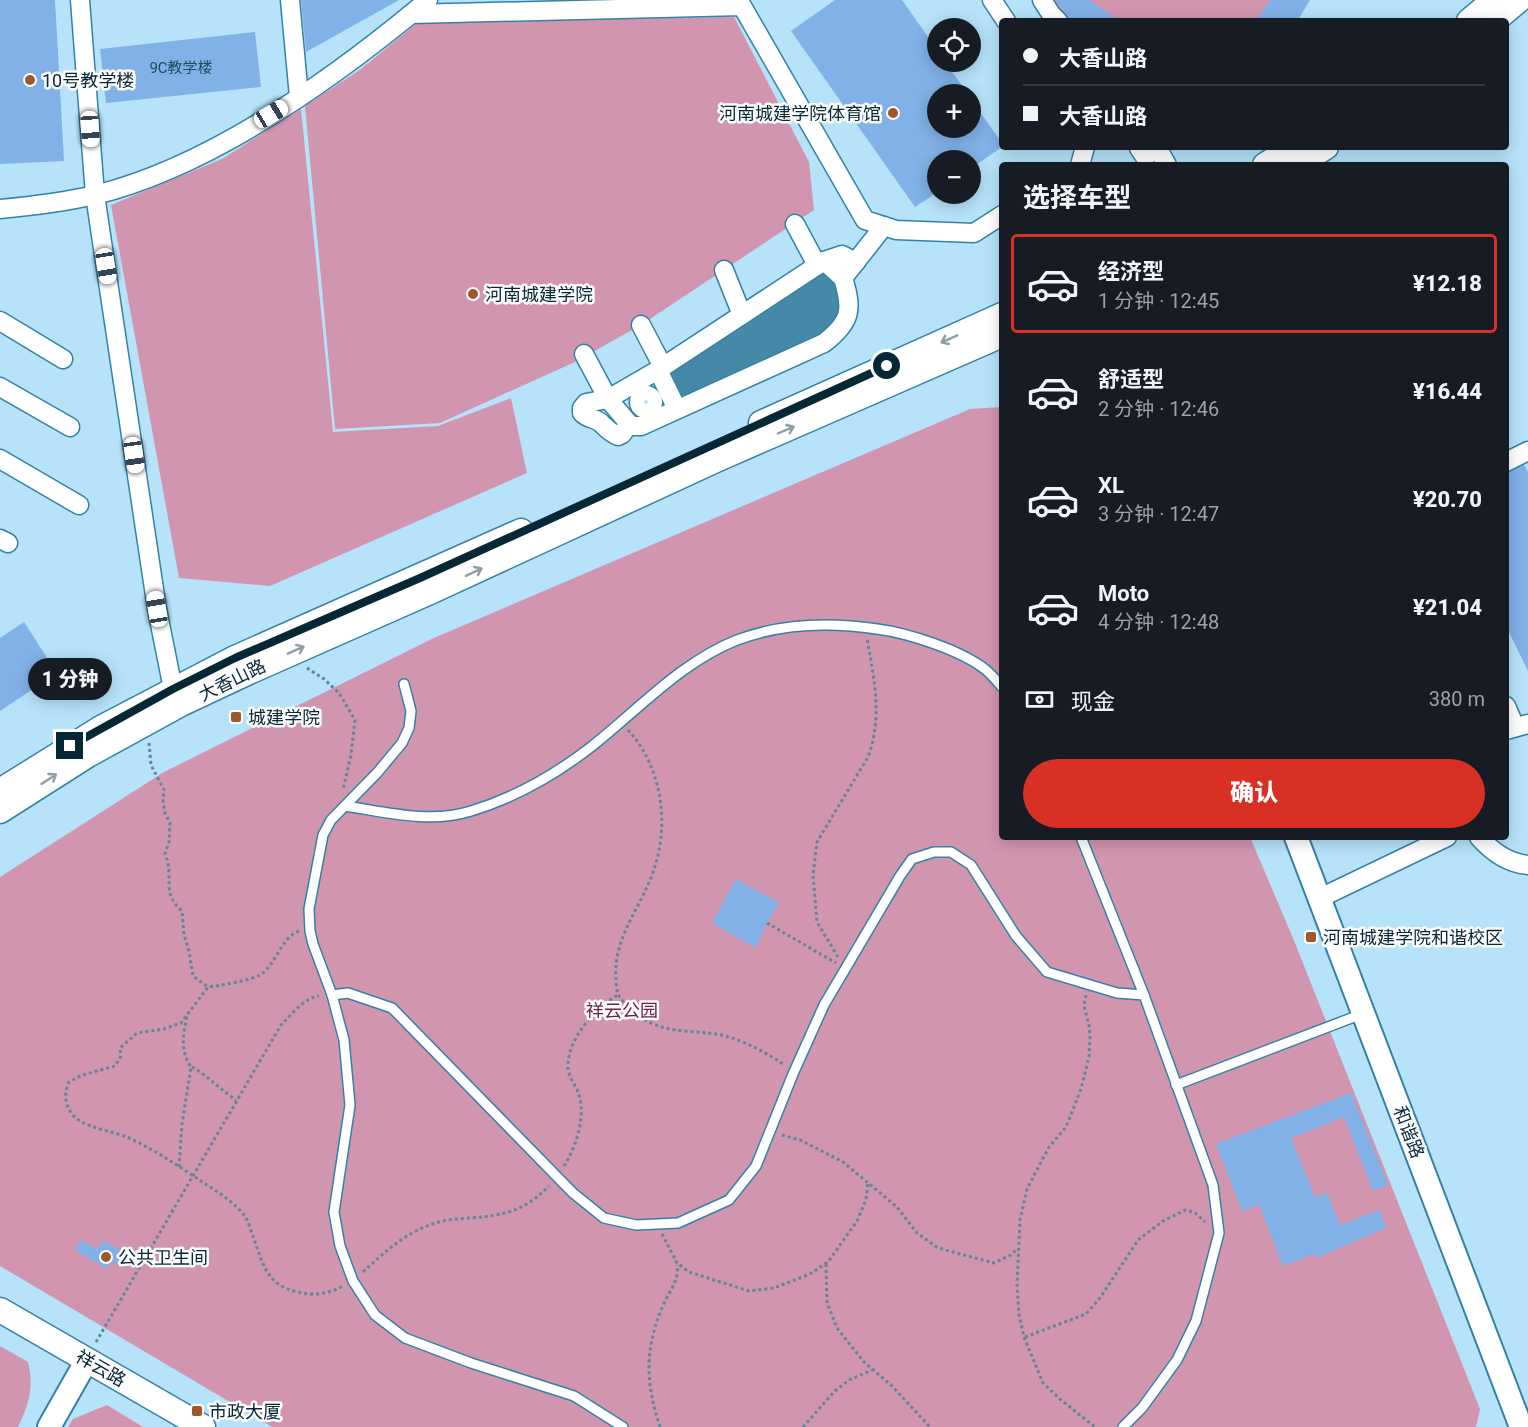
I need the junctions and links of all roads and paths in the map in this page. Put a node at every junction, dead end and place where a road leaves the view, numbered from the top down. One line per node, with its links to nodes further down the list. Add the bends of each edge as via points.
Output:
1 (80, 0): 21 (street)
2 (290, 0): 14 (street)
3 (428, 0): 9 (street)
4 (992, 0): 10 (street)
5 (1042, 0): 11 (street)
6 (1494, 0): 12 (main road)
7 (1519, 0): 13 (main road)
8 (746, 3): 9 (street); 25 (street, via 865,220)
9 (411, 14): 14 (street, via 352,62)
10 (1004, 18)
11 (1055, 18)
12 (1473, 18)
13 (1498, 18)
14 (299, 97): 21 (street, via 210,150)
15 (1140, 150): 16 (street, via 1145,156)
16 (1153, 150)
17 (1289, 150): 19 (main road)
18 (1321, 150): 20 (main road)
19 (1270, 162)
20 (1303, 162)
21 (95, 195): 22 (street); 52 (street, via 157,609)
22 (0, 209)
23 (999, 217): 25 (street, via 974,233 896,230)
24 (795, 224): 27 (street)
25 (884, 226): 26 (street)
26 (856, 262): 27 (street, via 842,255); 29 (street)
27 (821, 263): 29 (street); 30 (street)
28 (724, 270): 30 (street)
29 (843, 278): 41 (street, via 850,300 847,316 839,331 824,343)
30 (742, 315): 37 (street)
31 (999, 316): 52 (main road, 大香山路, one-way to 52, via 235,658)
32 (0, 321): 36 (street)
33 (641, 325): 37 (street)
34 (999, 336): 49 (main road, 大香山路, one-way to 34)
35 (584, 354): 39 (street)
36 (63, 359)
37 (661, 368): 40 (street)
38 (0, 387): 43 (street)
39 (608, 399): 40 (street); 42 (street); 42 (street, via 586,403 582,413 618,436)
40 (649, 400): 41 (street); 41 (street); 42 (street)
41 (677, 409)
42 (625, 420)
43 (70, 428)
44 (1528, 451): 46 (street)
45 (0, 459): 47 (street)
46 (1509, 460)
47 (79, 505)
48 (866, 627): 51 (lane, via 900,632 960,655 987,670); 54 (lane, via 794,626 738,640 705,656); 69 (path, via 877,694 874,742 817,842 813,875 817,922)
49 (287, 654): 52 (main road, 大香山路); 58 (path, via 339,693 356,720)
50 (404, 684): 59 (lane, via 411,711 402,743)
51 (999, 684)
52 (177, 697): 55 (main road, 大香山路); 57 (main road, 大香山路, via 70,746)
53 (1509, 712): 56 (street)
54 (621, 722): 59 (lane, via 560,768 519,792 471,812 416,817); 72 (path, via 638,741 654,778 662,805 663,830 650,880 620,943 615,968)
55 (147, 723): 60 (main road, 大香山路, one-way to 55); 70 (path, via 151,765 164,790 170,823 165,854 170,866 169,892 182,911 193,976)
56 (1516, 727)
57 (0, 791)
58 (342, 792)
59 (345, 806): 68 (lane, via 331,819 323,835 309,909)
60 (0, 811)
61 (1082, 840): 73 (lane)
62 (1297, 840): 66 (street, 和谐路)
63 (1482, 840): 65 (street, via 1505,859)
64 (1424, 843): 66 (street)
65 (1528, 866)
66 (1320, 898): 75 (street, 和谐路)
67 (767, 923): 69 (path)
68 (310, 931): 70 (path, via 297,931 287,939 259,976); 71 (lane)
69 (846, 968): 73 (lane, via 912,859 934,852 951,852 971,865 1016,936 1047,972 1117,993); 78 (lane, via 824,1005)
70 (208, 987): 76 (path)
71 (332, 995): 80 (path, via 315,996 281,1025); 84 (lane, via 348,993 392,1008); 91 (lane, via 344,1040 350,1105 334,1212 340,1246)
72 (618, 995): 78 (path, via 642,1019 679,1030 731,1038 775,1059); 84 (path, via 600,1007 581,1029 570,1056 568,1071 580,1095 582,1110 574,1148)
73 (1144, 996): 79 (lane)
74 (1084, 1006): 88 (path, via 1090,1037 1081,1089 1066,1127 1049,1147 1027,1190)
75 (1365, 1013): 79 (lane); 104 (street, 和谐路)
76 (187, 1016): 77 (path, via 182,1045); 82 (path, via 181,1023 137,1034 120,1048 121,1056 115,1066 82,1075 69,1082 65,1090 65,1100 78,1119 131,1139)
77 (191, 1067): 80 (path); 82 (path)
78 (793, 1074): 81 (lane)
79 (1176, 1085): 87 (lane, via 1213,1185)
80 (236, 1100): 83 (path)
81 (770, 1133): 85 (path, via 800,1140 827,1153); 86 (lane, via 756,1166 729,1200 678,1223)
82 (179, 1167): 83 (path)
83 (193, 1176): 91 (path, via 230,1202 246,1219 266,1272 275,1284 309,1295); 94 (path)
84 (558, 1177): 86 (lane, via 604,1218 636,1225); 91 (path, via 518,1210 440,1222 408,1235)
85 (868, 1182): 88 (path, via 897,1207 917,1233 938,1248 994,1263); 90 (path, via 866,1200 856,1221)
86 (658, 1224): 89 (path)
87 (1219, 1233): 93 (path, via 1185,1210 1163,1221 1138,1240 1086,1314); 103 (lane, via 1196,1321 1177,1360)
88 (1018, 1248): 93 (path, via 1018,1305)
89 (677, 1263): 90 (path, via 689,1272 749,1291 774,1288); 99 (path, via 677,1277 657,1320 648,1362 650,1394)
90 (826, 1264): 95 (path, via 827,1304 837,1328)
91 (353, 1281): 98 (lane, via 375,1315 405,1338 574,1396)
92 (0, 1310): 94 (main road, 祥云路)
93 (1024, 1337): 102 (path, via 1043,1383)
94 (87, 1360): 96 (street); 97 (main road, 祥云路)
95 (873, 1370): 100 (path, via 835,1391); 101 (path)
96 (49, 1427)
97 (202, 1427)
98 (623, 1427)
99 (660, 1427)
100 (803, 1427)
101 (930, 1427)
102 (1095, 1427)
103 (1123, 1427)
104 (1521, 1427)

